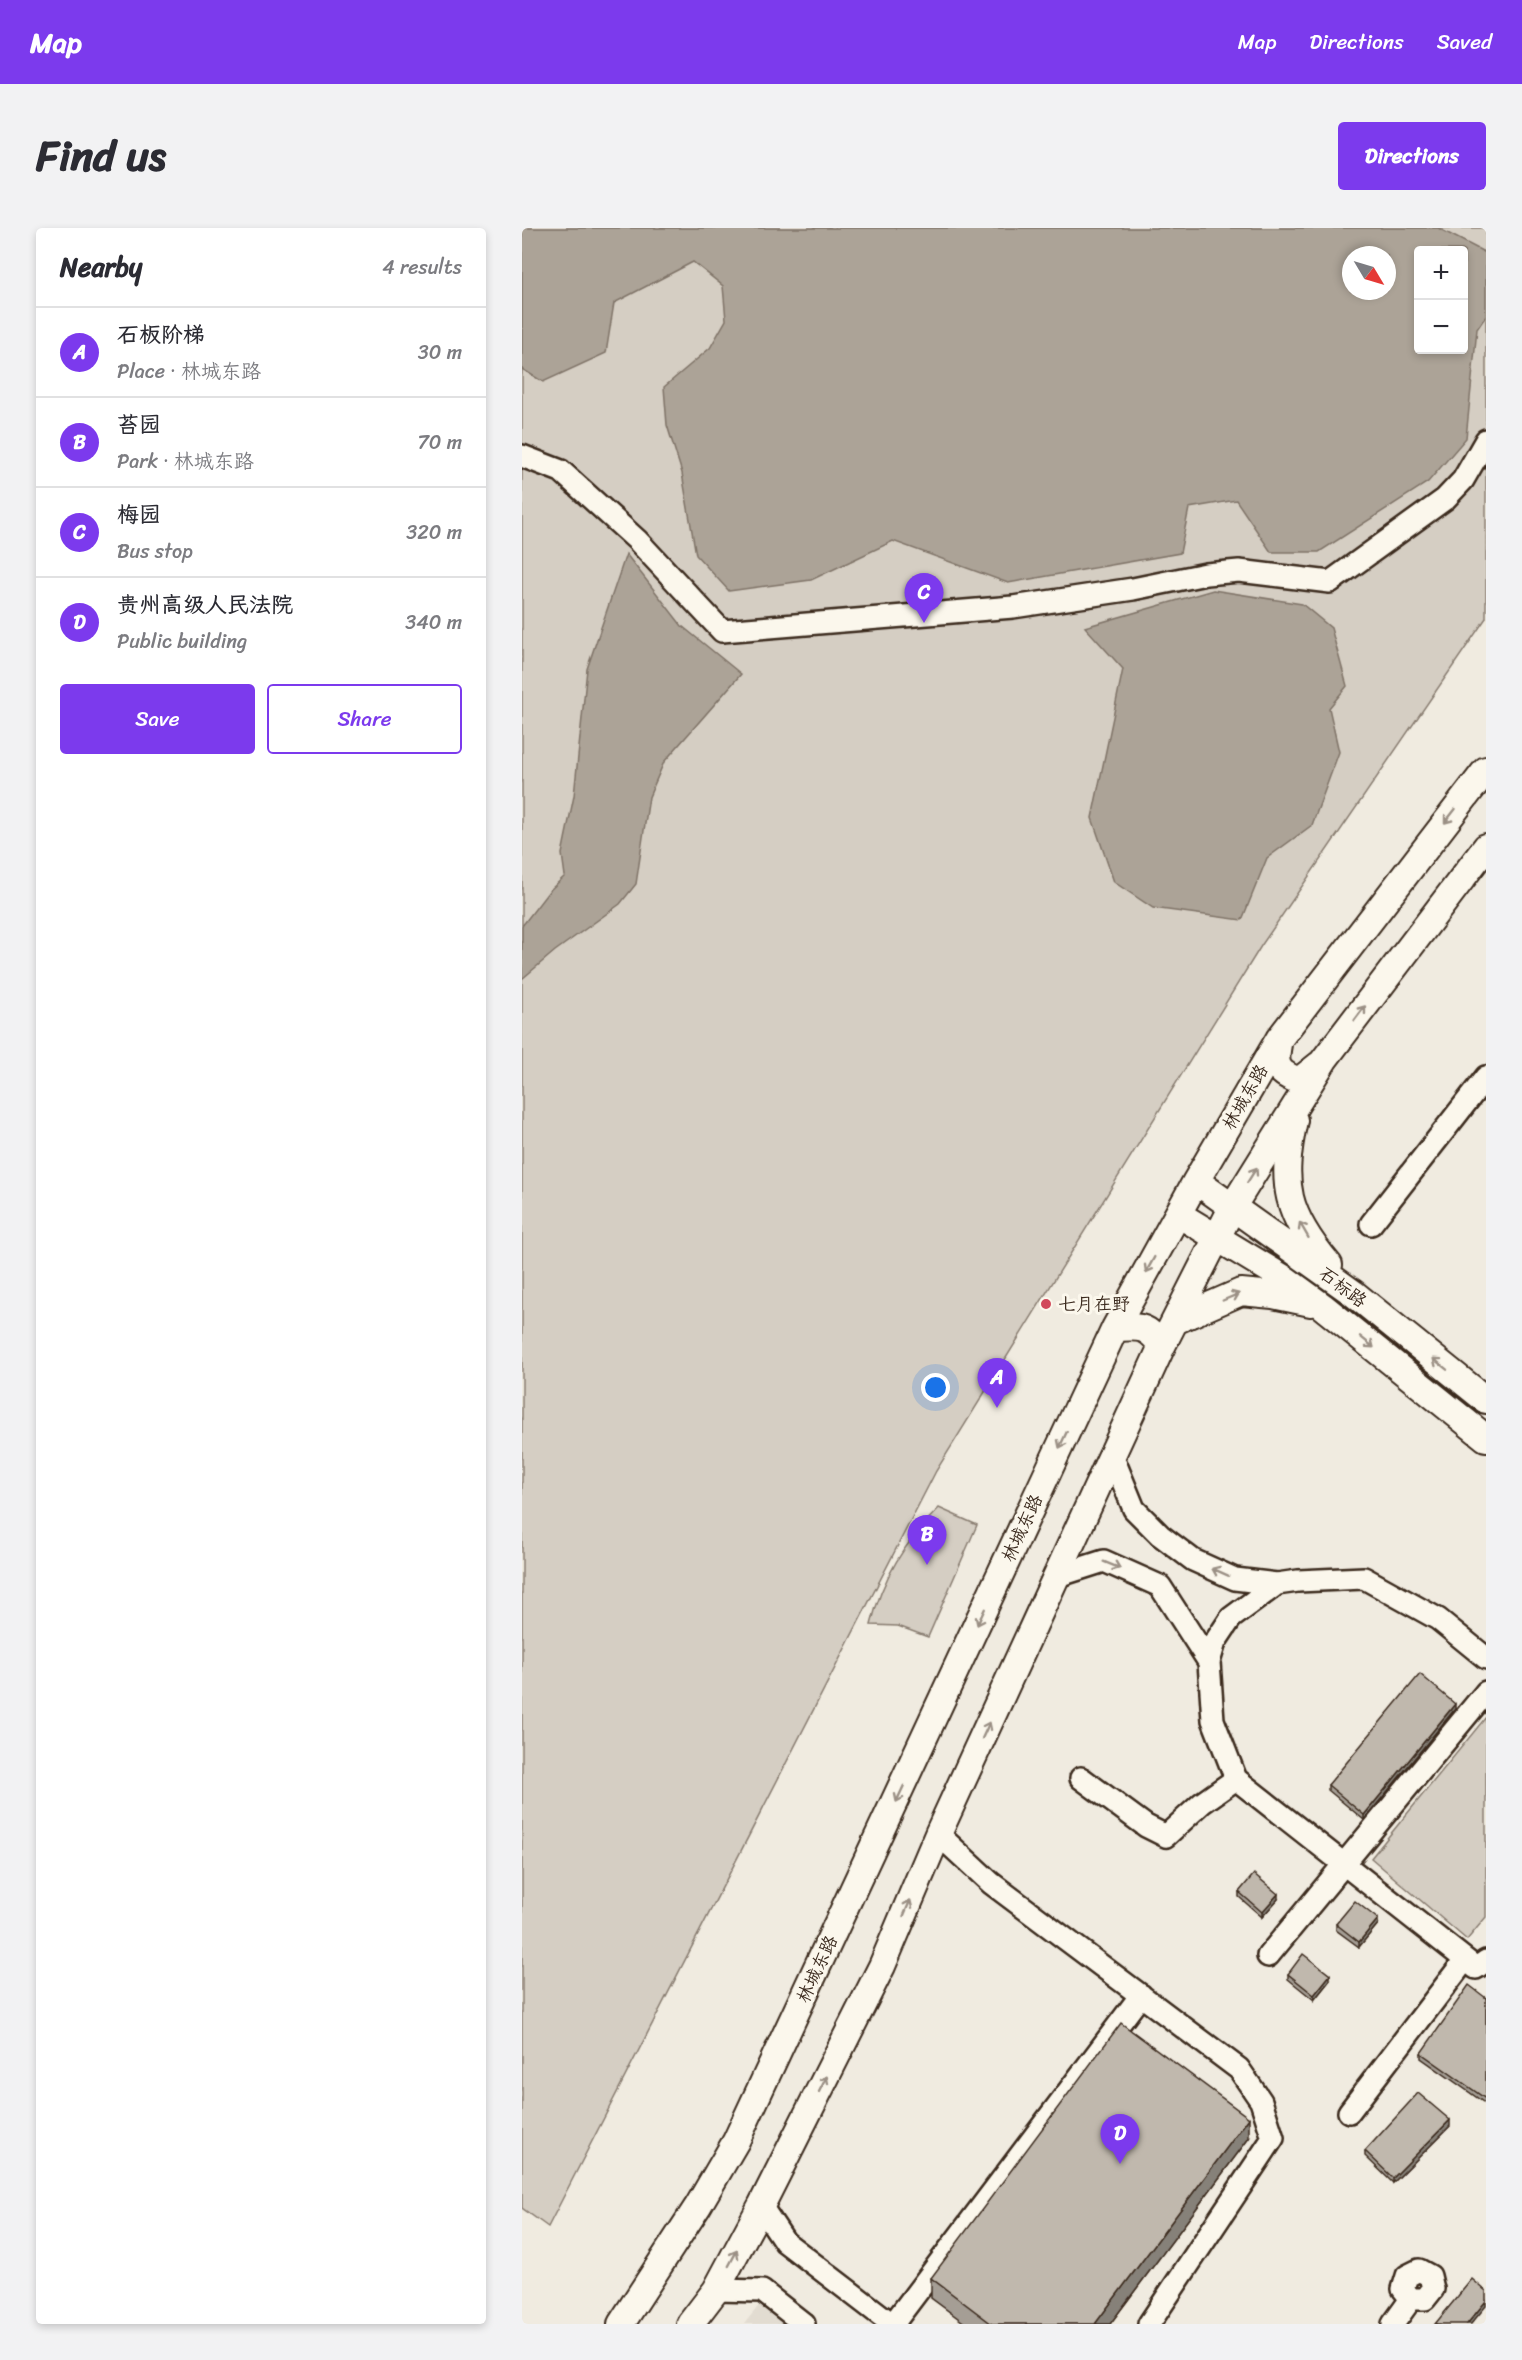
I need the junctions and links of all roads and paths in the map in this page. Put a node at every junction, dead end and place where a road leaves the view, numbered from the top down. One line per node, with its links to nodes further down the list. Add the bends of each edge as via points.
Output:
1 (1486, 440): 2 (street, via 1463,480 1445,499 1330,582 1239,570 1013,607 722,632 636,540 561,471)
2 (522, 456)
3 (1486, 770): 5 (main road, 林城东路, one-way to 5)
4 (1486, 847): 6 (main road, one-way to 4)
5 (1279, 1039): 6 (main road, via 1275,1061 1283,1075 1299,1081); 9 (main road, 林城东路)
6 (1324, 1060): 8 (main road)
7 (1486, 1077): 12 (street)
8 (1299, 1099): 10 (main road, one-way to 8); 16 (main road, one-way to 8, via 1313,1246 1290,1205 1286,1158)
9 (1196, 1181): 10 (main road, 石标路); 11 (main road, 林城东路)
10 (1233, 1206): 13 (main road); 14 (main road, 石标路)
11 (1178, 1214): 13 (main road, 石标路); 19 (main road, 林城东路, one-way to 19)
12 (1371, 1224)
13 (1218, 1237): 15 (main road, 石标路); 18 (main road)
14 (1301, 1256): 15 (main road); 16 (main road, 石标路)
15 (1285, 1279): 17 (main road, 石标路)
16 (1353, 1293): 21 (main road, 石标路, one-way to 16)
17 (1322, 1306): 18 (main road, one-way to 17, via 1241,1292); 22 (main road, 石标路, one-way to 22)
18 (1177, 1320): 20 (main road)
19 (1115, 1328): 20 (main road, via 1142,1327 1152,1332); 41 (main road, 林城东路, one-way to 41, via 736,2141)
20 (1162, 1346): 23 (main road)
21 (1486, 1400)
22 (1486, 1438)
23 (1112, 1455): 24 (main road); 25 (street, one-way to 23, via 1234,1579 1192,1560 1160,1535 1134,1509)
24 (1057, 1576): 27 (street, one-way to 27, via 1104,1561 1160,1586); 31 (main road, one-way to 24)
25 (1277, 1584): 26 (street, via 1364,1578 1438,1619); 27 (street, via 1231,1618 1215,1642)
26 (1486, 1658)
27 (1209, 1662): 30 (street, via 1213,1720)
28 (1486, 1692): 32 (street)
29 (1082, 1778): 30 (street, via 1146,1826 1166,1836)
30 (1236, 1779): 32 (street)
31 (939, 1834): 36 (street, via 992,1883); 38 (main road, one-way to 31, via 882,1966)
32 (1344, 1865): 33 (street); 34 (street)
33 (1268, 1956)
34 (1465, 1960): 35 (street, via 1476,1968); 37 (street)
35 (1486, 1961)
36 (1141, 1995): 44 (street); 45 (street, via 1239,2069 1262,2101 1273,2138)
37 (1349, 2112)
38 (761, 2206): 39 (main road, one-way to 38); 44 (street, via 785,2242)
39 (716, 2290): 42 (main road); 43 (street, via 762,2291)
40 (1412, 2299): 46 (street)
41 (621, 2324)
42 (690, 2324)
43 (804, 2324)
44 (892, 2324)
45 (1149, 2324)
46 (1393, 2324)

